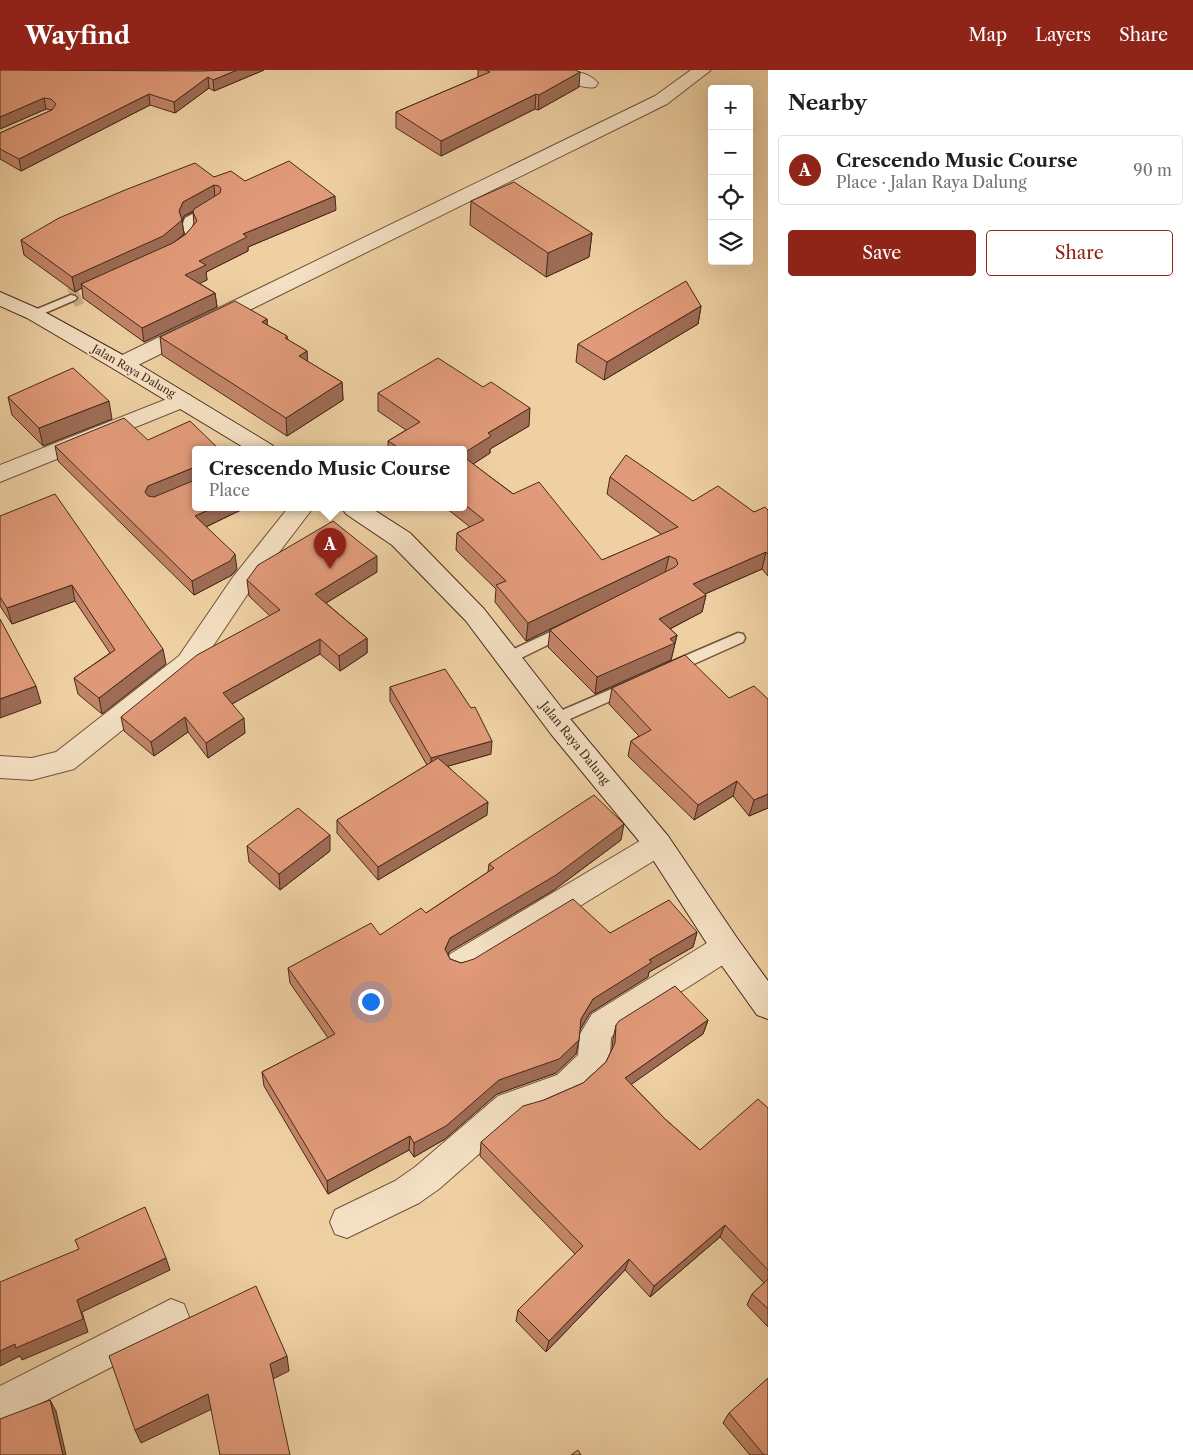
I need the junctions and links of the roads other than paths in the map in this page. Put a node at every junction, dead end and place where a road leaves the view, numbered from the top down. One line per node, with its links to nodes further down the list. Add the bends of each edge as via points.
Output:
1 (559, 70): 3 (street)
2 (702, 70): 9 (street, via 660,100)
3 (589, 83)
4 (216, 204): 5 (lane, via 189,220 186,226 192,235)
5 (177, 250)
6 (0, 298): 8 (street, Jalan Raya Dalung)
7 (71, 298): 8 (lane)
8 (34, 314): 9 (street, Jalan Raya Dalung)
9 (122, 364): 10 (street, Jalan Raya Dalung)
10 (182, 400): 11 (street, Jalan Raya Dalung); 12 (street)
11 (257, 446)
12 (0, 474)
13 (299, 511): 19 (street, via 242,583 188,663 64,761 32,769)
14 (358, 511): 17 (street, Jalan Raya Dalung, via 408,546 475,615)
15 (578, 624): 17 (lane)
16 (738, 638): 18 (lane)
17 (508, 658): 18 (street, Jalan Raya Dalung)
18 (556, 719): 20 (street, Jalan Raya Dalung)
19 (0, 767)
20 (658, 844): 21 (street, Jalan Raya Dalung); 22 (street)
21 (726, 947): 23 (street, Jalan Raya Dalung); 24 (street, via 603,1024 596,1034 590,1065 568,1085 509,1107 427,1178 407,1192)
22 (461, 963)
23 (768, 1005)
24 (347, 1222)
25 (171, 1317): 26 (street)
26 (0, 1406)

